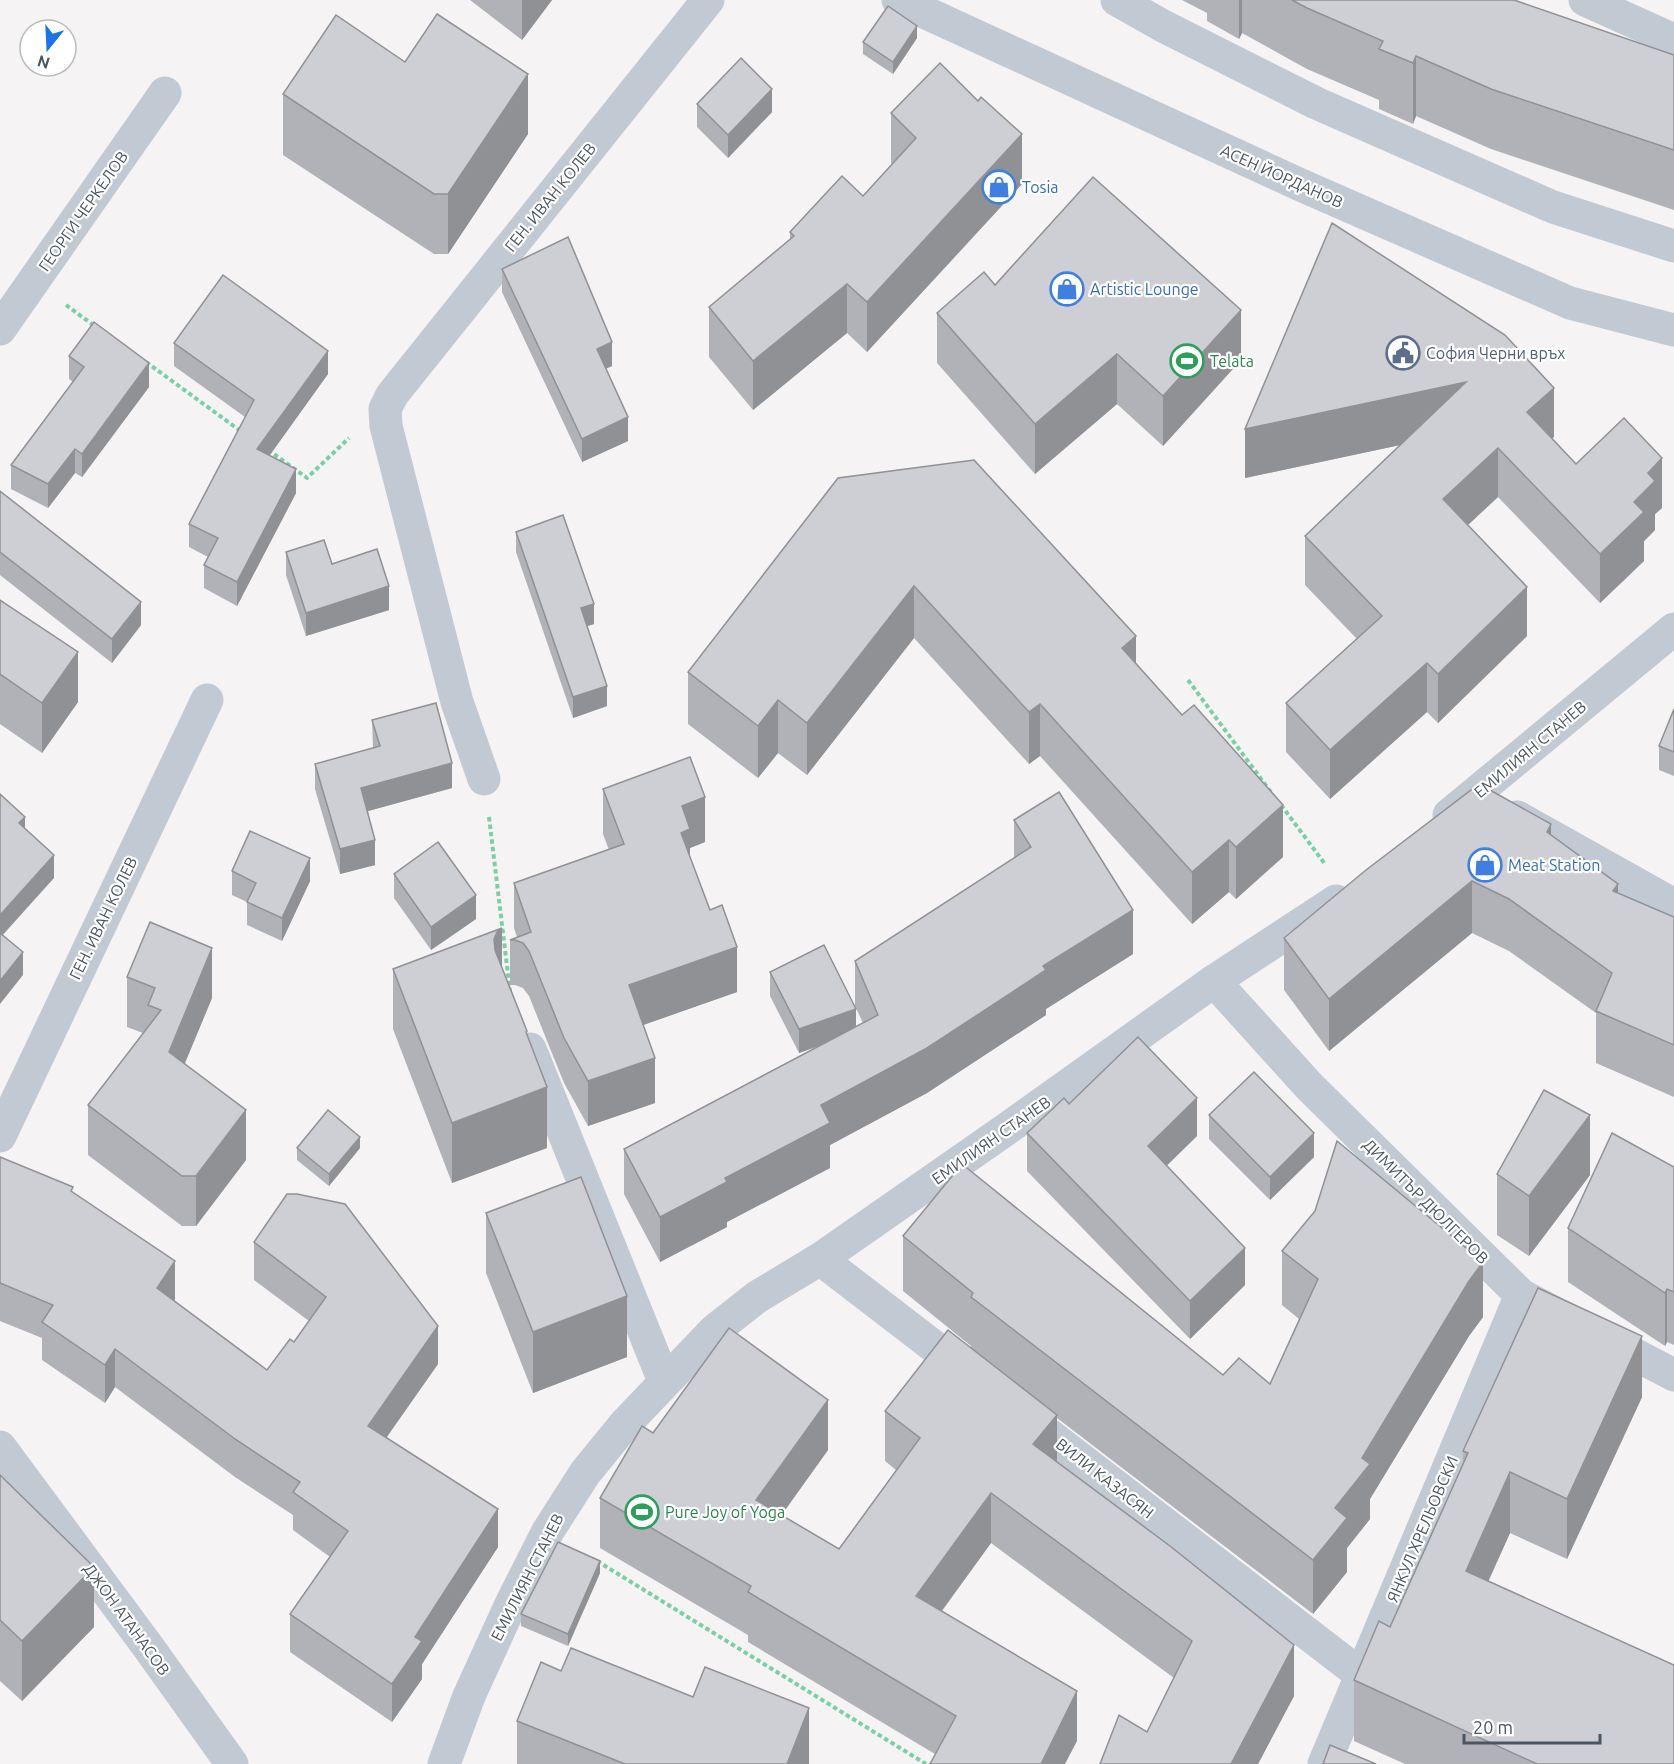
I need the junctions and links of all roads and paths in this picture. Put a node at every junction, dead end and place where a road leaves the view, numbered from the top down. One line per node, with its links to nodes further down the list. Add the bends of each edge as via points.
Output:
1 (708, 0): 19 (street, ГЕН. ИВАН КОЛЕВ, via 392,395 385,409 386,426 457,702)
2 (898, 0): 11 (street, АСЕН ЙОРДАНОВ, via 1292,181 1570,303)
3 (1117, 0): 7 (street, via 1316,103 1553,207)
4 (1585, 0): 5 (street)
5 (1674, 39)
6 (165, 93): 8 (street, ГЕОРГИ ЧЕРКЕЛОВ)
7 (1674, 246)
8 (33, 281): 9 (street, ГЕОРГИ ЧЕРКЕЛОВ); 10 (path)
9 (0, 329)
10 (99, 329)
11 (1674, 330)
12 (137, 356): 13 (path)
13 (250, 438)
14 (260, 444): 15 (path)
15 (307, 478)
16 (1674, 629): 20 (street, ЕМИЛИЯН СТАНЕВ)
17 (1188, 680): 21 (path)
18 (207, 700): 28 (street, ГЕН. ИВАН КОЛЕВ)
19 (484, 779): 27 (path)
20 (1476, 794): 23 (street, ЕМИЛИЯН СТАНЕВ); 25 (street)
21 (1274, 795)
22 (1281, 805): 24 (path)
23 (1430, 830)
24 (1352, 890): 26 (street, ЕМИЛИЯН СТАНЕВ)
25 (1674, 905)
26 (1214, 981): 29 (street, ЕМИЛИЯН СТАНЕВ); 30 (street, ДИМИТЪР ДЮЛГЕРОВ, via 1309,1086)
27 (512, 1004): 32 (street)
28 (0, 1136)
29 (820, 1259): 32 (street, ЕМИЛИЯН СТАНЕВ, via 723,1323); 35 (street, ВИЛИ КАЗАСЯН)
30 (1521, 1295): 31 (street, ДИМИТЪР ДЮЛГЕРОВ); 35 (street, ЯНКУЛ ХРЕЛЬОВСКИ)
31 (1674, 1375)
32 (664, 1381): 34 (street, ЕМИЛИЯН СТАНЕВ, via 585,1473)
33 (0, 1447): 36 (street, ДЖОН АТАНАСОВ)
34 (548, 1531): 37 (street, ЕМИЛИЯН СТАНЕВ, via 469,1696); 38 (path)
35 (1360, 1674): 39 (street, ЯНКУЛ ХРЕЛЬОВСКИ)
36 (232, 1764)
37 (444, 1764)
38 (926, 1764)
39 (1324, 1764)

